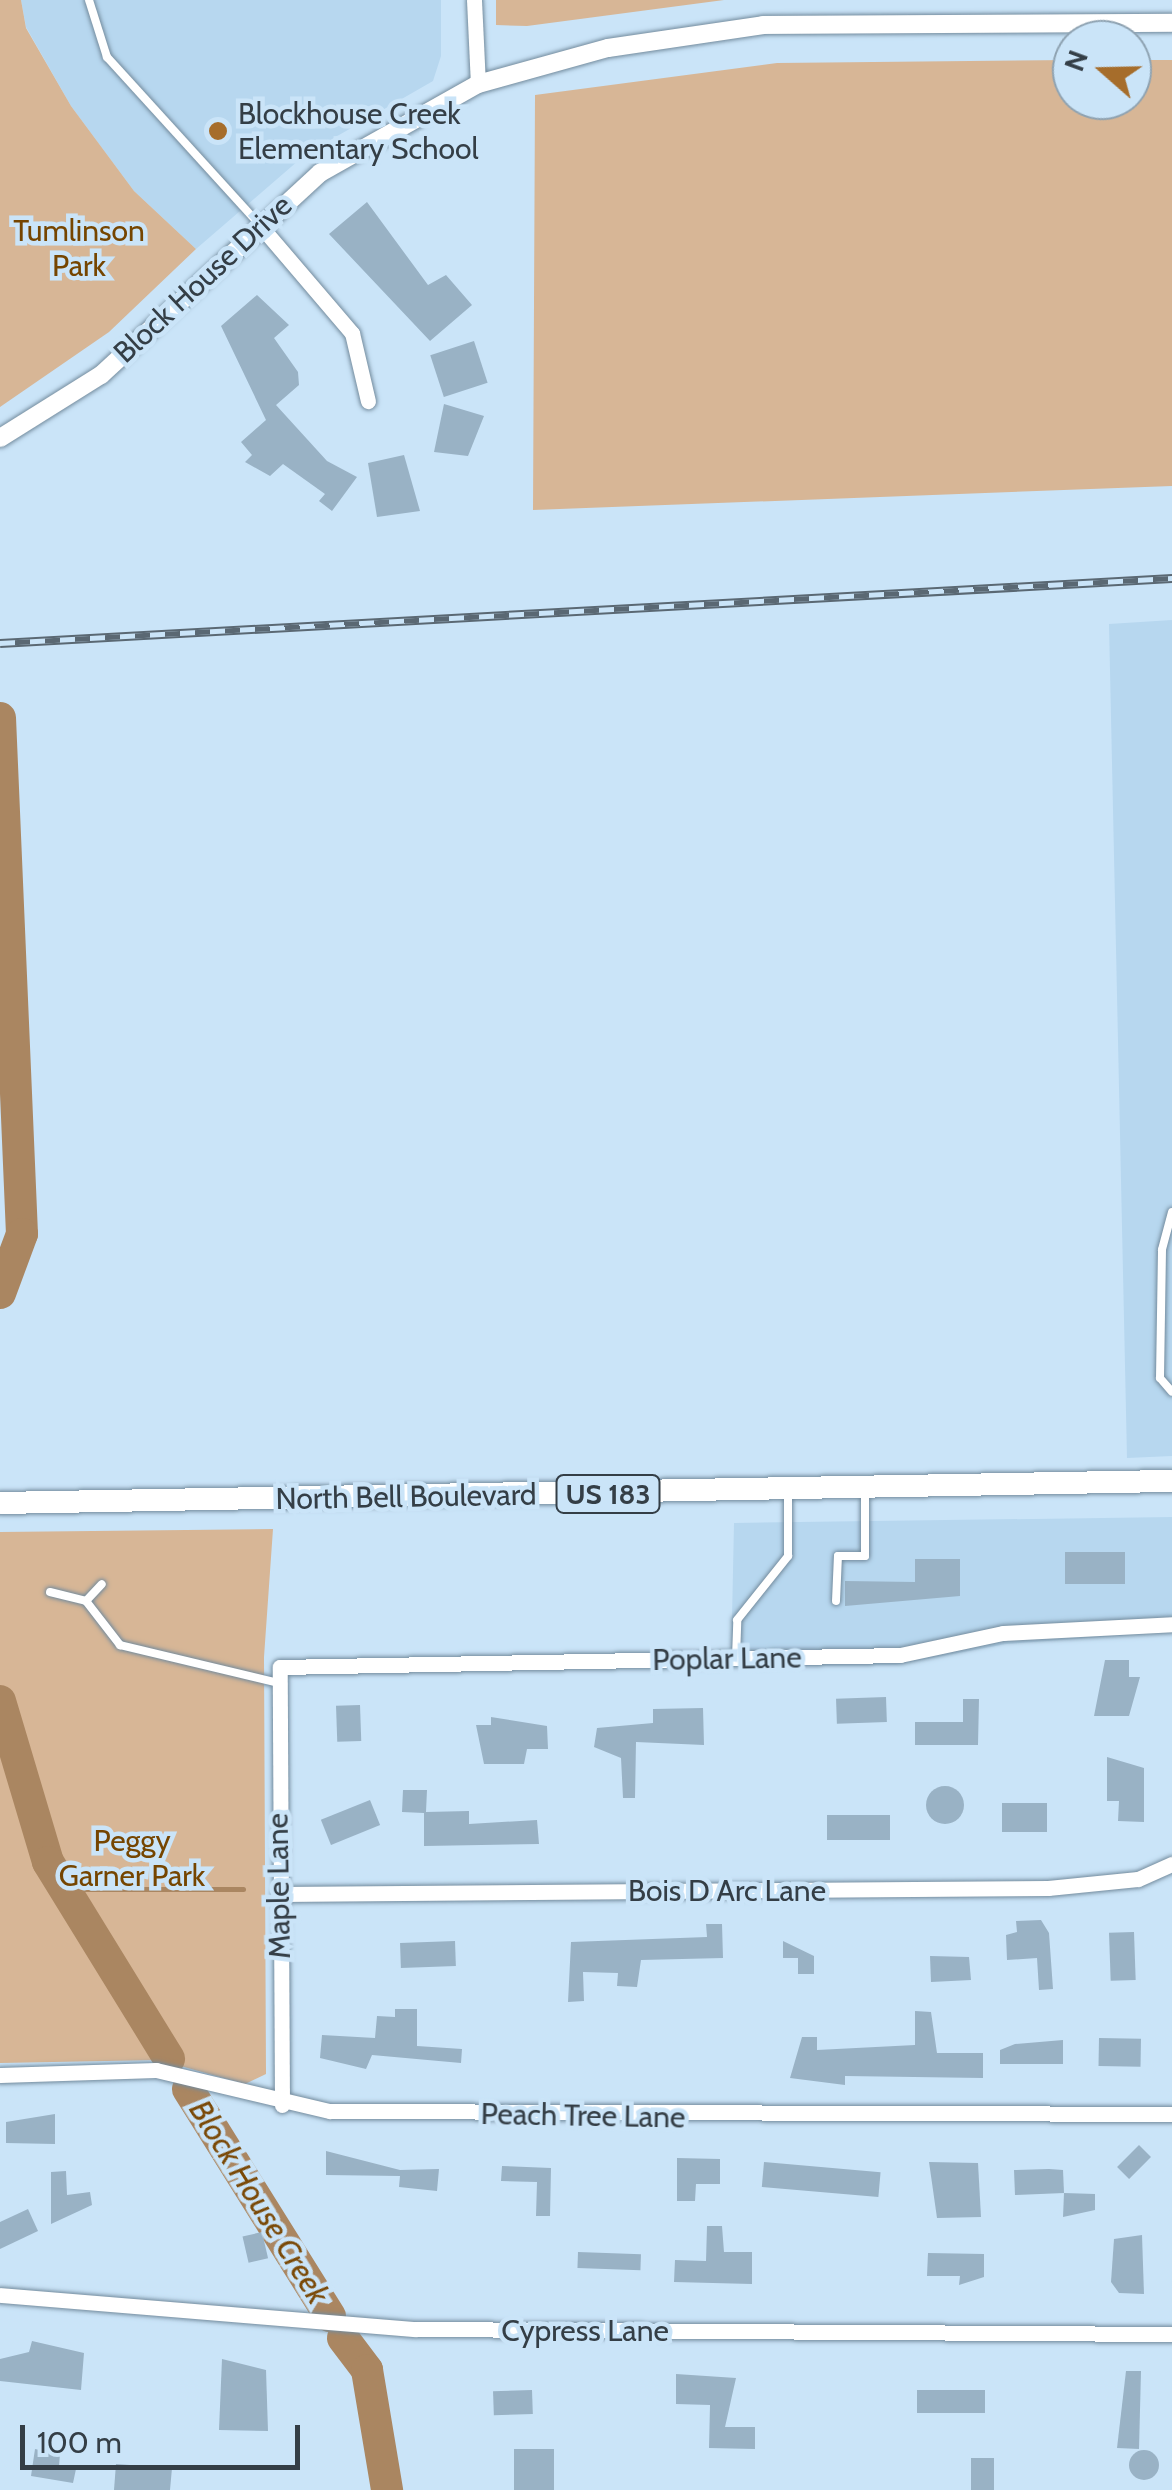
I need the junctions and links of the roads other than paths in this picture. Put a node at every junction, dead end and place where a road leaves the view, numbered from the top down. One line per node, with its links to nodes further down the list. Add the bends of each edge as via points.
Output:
1 (89, 0): 5 (lane, via 107,56)
2 (474, 0): 4 (street)
3 (1172, 23): 4 (street, Block House Drive, via 764,25 608,48)
4 (478, 84): 5 (street, Block House Drive, via 382,134)
5 (258, 223): 6 (street, via 352,333); 7 (street, Block House Drive, via 100,374)
6 (368, 401)
7 (0, 438)
8 (1172, 1212): 9 (lane, via 1162,1250 1160,1378)
9 (1172, 1392)
10 (1172, 1482): 11 (main road, North Bell Boulevard / US 183)
11 (865, 1489): 12 (main road, North Bell Boulevard / US 183); 16 (lane, via 865,1556 838,1556)
12 (788, 1491): 13 (main road, North Bell Boulevard / US 183); 19 (lane, via 788,1556 737,1620)
13 (0, 1503)
14 (102, 1584): 17 (lane)
15 (50, 1592): 17 (lane)
16 (836, 1600)
17 (86, 1601): 20 (lane, via 120,1645)
18 (1172, 1624): 19 (street, Poplar Lane, via 1003,1634 900,1654)
19 (736, 1659): 20 (street, Poplar Lane)
20 (278, 1675): 22 (street, Maple Lane)
21 (1172, 1864): 22 (street, Bois D Arc Lane, via 1138,1879 1048,1888)
22 (279, 1894): 24 (street, Maple Lane)
23 (0, 2074): 24 (street, Peach Tree Lane, via 156,2070)
24 (282, 2104): 25 (street, Peach Tree Lane, via 669,2118)
25 (1172, 2114)
26 (0, 2296): 27 (street, Cypress Lane, via 416,2330)
27 (1172, 2334)

